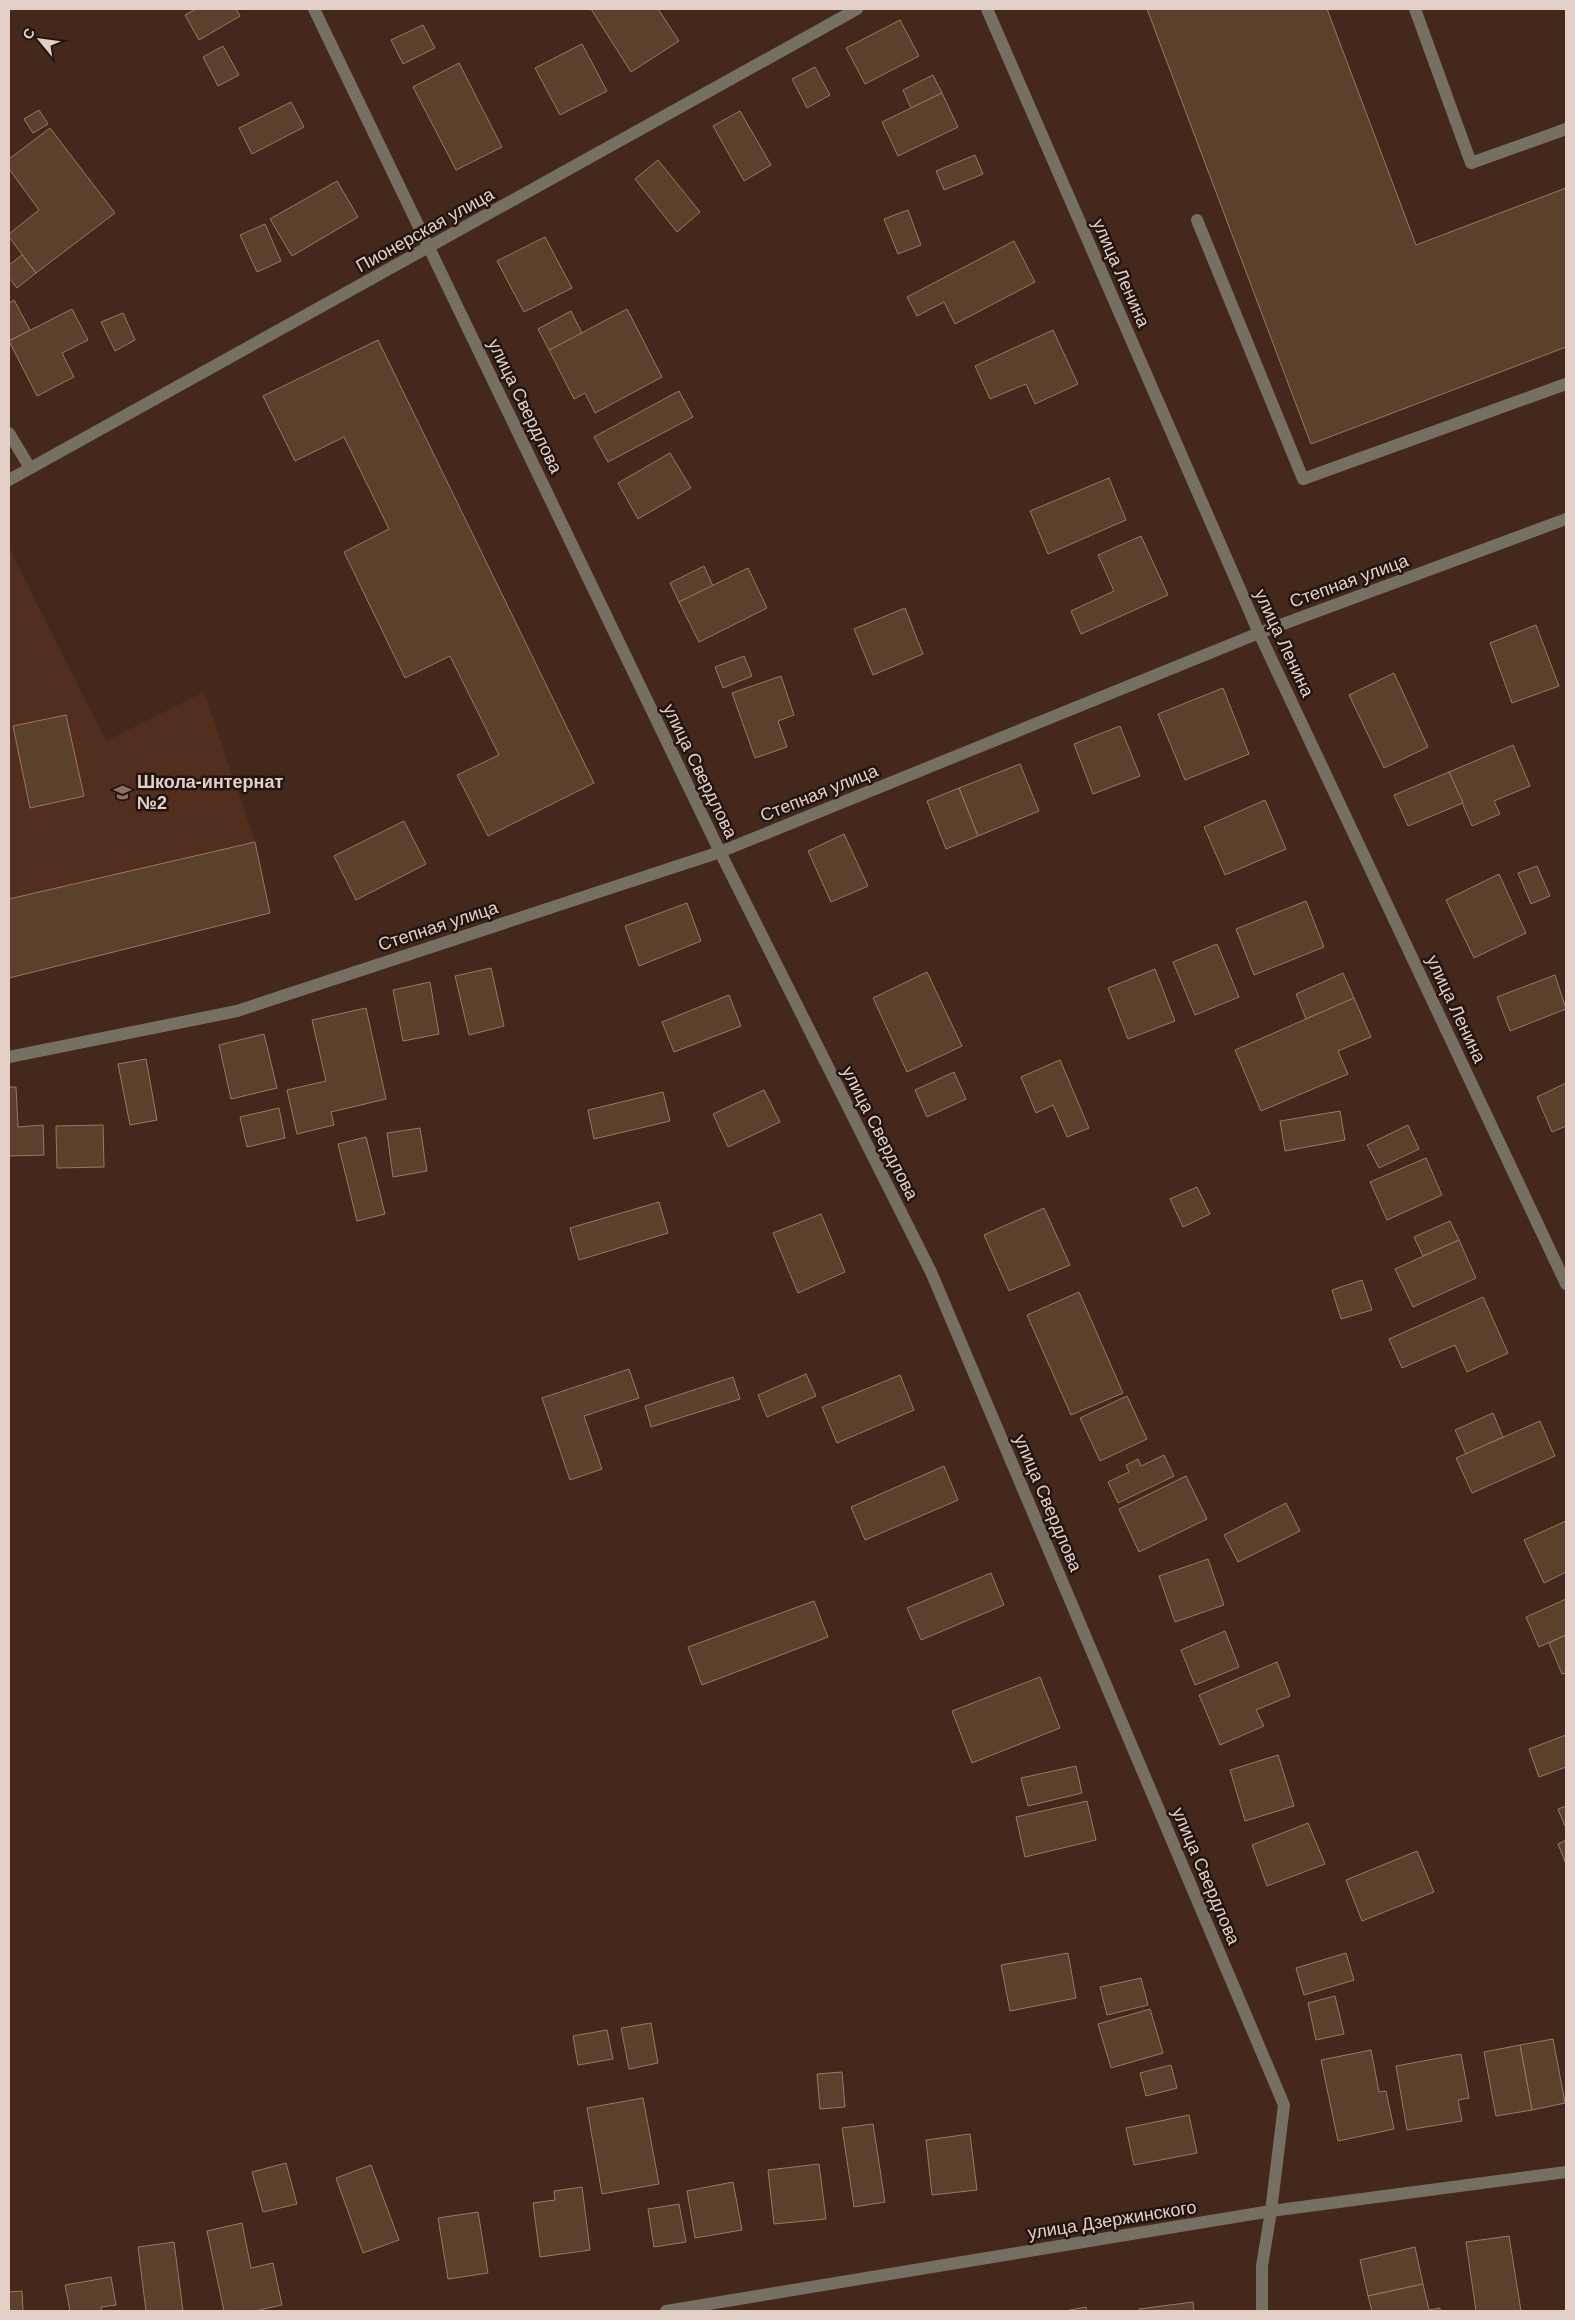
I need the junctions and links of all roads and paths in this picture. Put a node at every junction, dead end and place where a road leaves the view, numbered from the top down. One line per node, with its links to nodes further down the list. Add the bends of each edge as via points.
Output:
1 (314, 9): 7 (street, улица Свердлова)
2 (857, 9): 7 (street, Пионерская улица)
3 (987, 9): 13 (street, улица Ленина)
4 (1415, 9): 5 (street, via 1471,163)
5 (1566, 129)
6 (1197, 220): 8 (street, via 1304,479)
7 (429, 248): 10 (street, Пионерская улица); 14 (street, улица Свердлова)
8 (1566, 384)
9 (9, 433): 10 (street)
10 (30, 468): 11 (street, Пионерская улица)
11 (9, 480)
12 (1566, 519): 13 (street, Степная улица)
13 (1259, 633): 14 (street, Степная улица); 16 (street, улица Ленина)
14 (720, 852): 15 (street, Степная улица, via 237,1010); 18 (street, улица Свердлова, via 930,1272 1284,2105)
15 (9, 1057)
16 (1566, 1284)
17 (1566, 2172): 18 (street, улица Дзержинского)
18 (1271, 2211): 19 (street, улица Дзержинского); 20 (street, улица Свердлова, via 1262,2266)
19 (666, 2311)
20 (1262, 2311)

